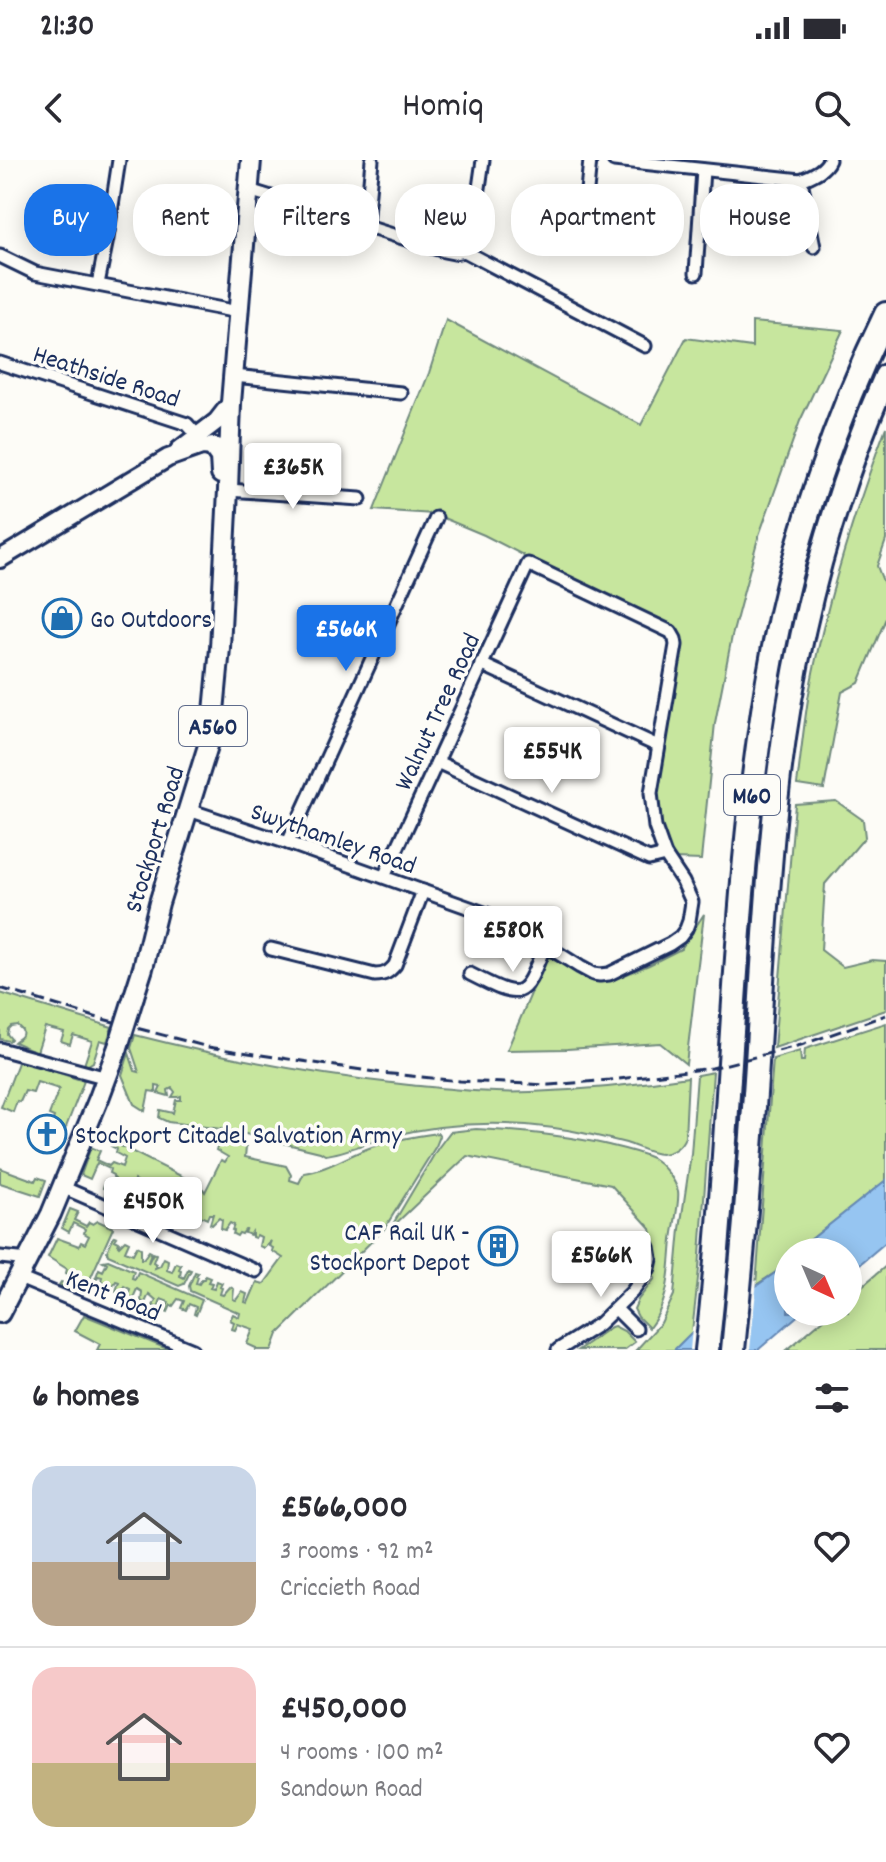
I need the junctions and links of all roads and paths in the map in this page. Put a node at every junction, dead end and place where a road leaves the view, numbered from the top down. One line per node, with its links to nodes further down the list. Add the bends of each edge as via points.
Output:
1 (119, 160): 19 (street)
2 (251, 160): 14 (main road, A560)
3 (372, 160): 10 (street)
4 (483, 160): 11 (street)
5 (590, 160): 12 (street)
6 (614, 160): 8 (street)
7 (829, 160): 9 (street)
8 (703, 170): 9 (street); 18 (street)
9 (801, 180): 13 (street)
10 (370, 184)
11 (480, 184)
12 (588, 184)
13 (802, 184)
14 (249, 190): 15 (street); 20 (main road, A560)
15 (254, 191)
16 (0, 256): 19 (street, via 35,273)
17 (474, 256): 22 (street)
18 (696, 273)
19 (98, 284): 20 (street)
20 (238, 312): 24 (main road, A560)
21 (886, 314): 57 (highway, M60, via 829,452 798,546 771,662 754,769)
22 (645, 346)
23 (0, 363): 28 (street, Heathside Road)
24 (234, 376): 26 (street); 27 (main road, A560)
25 (886, 376): 58 (highway, M60, via 821,563 788,713 766,909)
26 (401, 393)
27 (231, 403): 28 (main road, A560); 28 (main road)
28 (210, 437): 29 (main road, A560); 32 (main road)
29 (228, 490): 30 (street); 37 (main road, Stockport Road / A560, via 212,733)
30 (360, 499)
31 (436, 518): 38 (street)
32 (0, 559)
33 (528, 564): 34 (street, Walnut Tree Road); 35 (street, Swythamley Road, via 671,632 676,645)
34 (481, 664): 35 (street); 36 (street, Walnut Tree Road)
35 (658, 746): 39 (street, Swythamley Road, via 651,793)
36 (437, 762): 39 (street, via 649,859); 40 (street, Walnut Tree Road)
37 (189, 810): 38 (street, Swythamley Road); 46 (main road, Stockport Road / A560, bridge)
38 (288, 843): 40 (street, Swythamley Road)
39 (665, 855): 42 (street, Swythamley Road, via 692,902 680,937 609,974 593,974)
40 (384, 877): 41 (street, Swythamley Road)
41 (423, 891): 42 (street, Swythamley Road, via 498,918); 43 (street, via 395,965 383,975)
42 (545, 945): 44 (street, via 530,982 518,992)
43 (271, 949)
44 (470, 974)
45 (0, 1049): 46 (street)
46 (107, 1078): 47 (main road, Stockport Road / A560)
47 (62, 1187): 50 (main road, Stockport Road / A560); 51 (street)
48 (649, 1247): 52 (street, via 649,1268)
49 (0, 1257): 50 (street, Kent Road, via 19,1259)
50 (22, 1270): 53 (main road, Stockport Road / A560); 55 (street, Kent Road)
51 (256, 1271)
52 (616, 1309): 54 (street); 56 (street)
53 (0, 1313)
54 (636, 1329)
55 (193, 1350)
56 (558, 1350)
57 (707, 1350)
58 (733, 1350)

